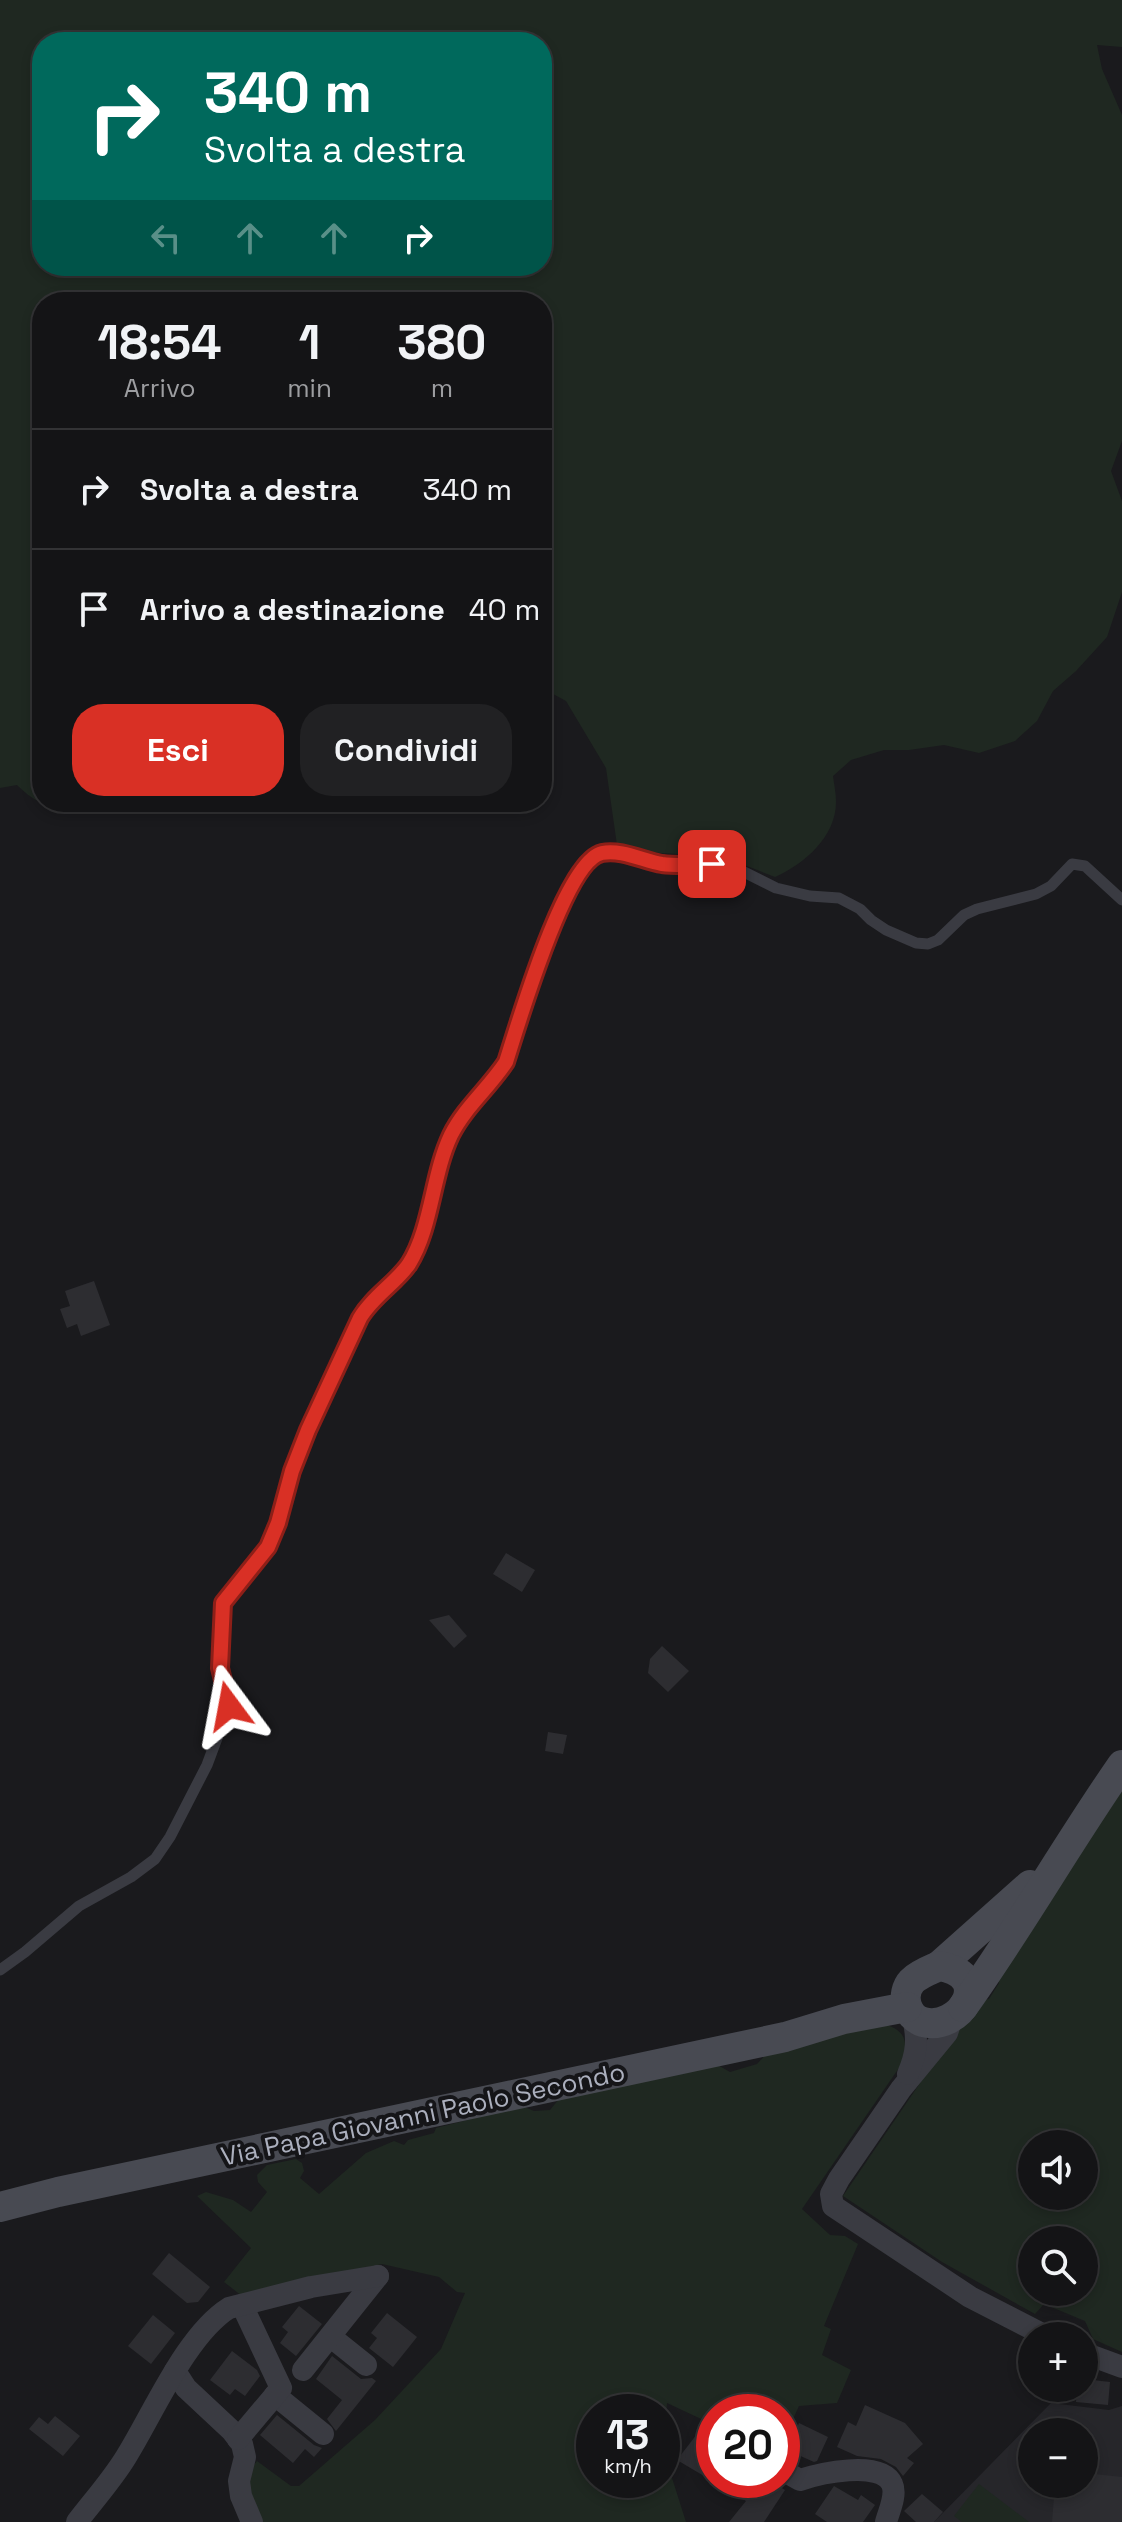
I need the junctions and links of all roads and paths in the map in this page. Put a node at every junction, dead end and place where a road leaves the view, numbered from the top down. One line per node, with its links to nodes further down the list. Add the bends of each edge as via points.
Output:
1 (1122, 900): 5 (lane, via 1085,866 1072,864 1036,894 977,909 938,940 916,943 839,898 776,888 738,869 665,864 605,852 595,856 576,878 540,956 506,1062 451,1135 408,1265 360,1318 308,1430 268,1547 223,1603 220,1668 229,1706 207,1765 170,1837 155,1859 79,1906)
2 (1122, 1765): 3 (main road)
3 (1078, 1829): 4 (main road, via 1026,1890); 7 (main road)
4 (939, 1966): 6 (main road, via 923,1974); 7 (main road, via 962,1973 968,1982 968,1995)
5 (0, 1970)
6 (910, 2002): 7 (main road, via 923,2022 935,2023); 8 (street, via 918,2039); 9 (main road, Via Papa Giovanni Paolo Secondo, via 785,2037)
7 (957, 2013): 8 (street)
8 (901, 2089): 11 (street, via 839,2179 831,2194 833,2206 970,2297)
9 (0, 2207)
10 (242, 2305): 12 (street, via 378,2276); 17 (street, via 218,2315); 18 (street, via 281,2388)
11 (1019, 2322)
12 (331, 2337): 14 (street); 16 (street)
13 (1098, 2358): 15 (street)
14 (366, 2365)
15 (1122, 2367)
16 (303, 2370)
17 (175, 2371): 20 (street); 22 (street, via 125,2458)
18 (275, 2395): 19 (street); 20 (street)
19 (323, 2434)
20 (238, 2439): 23 (street, via 245,2457 241,2496)
21 (800, 2480): 24 (street, via 839,2470 887,2478 893,2495)
22 (77, 2522)
23 (252, 2522)
24 (886, 2522)

